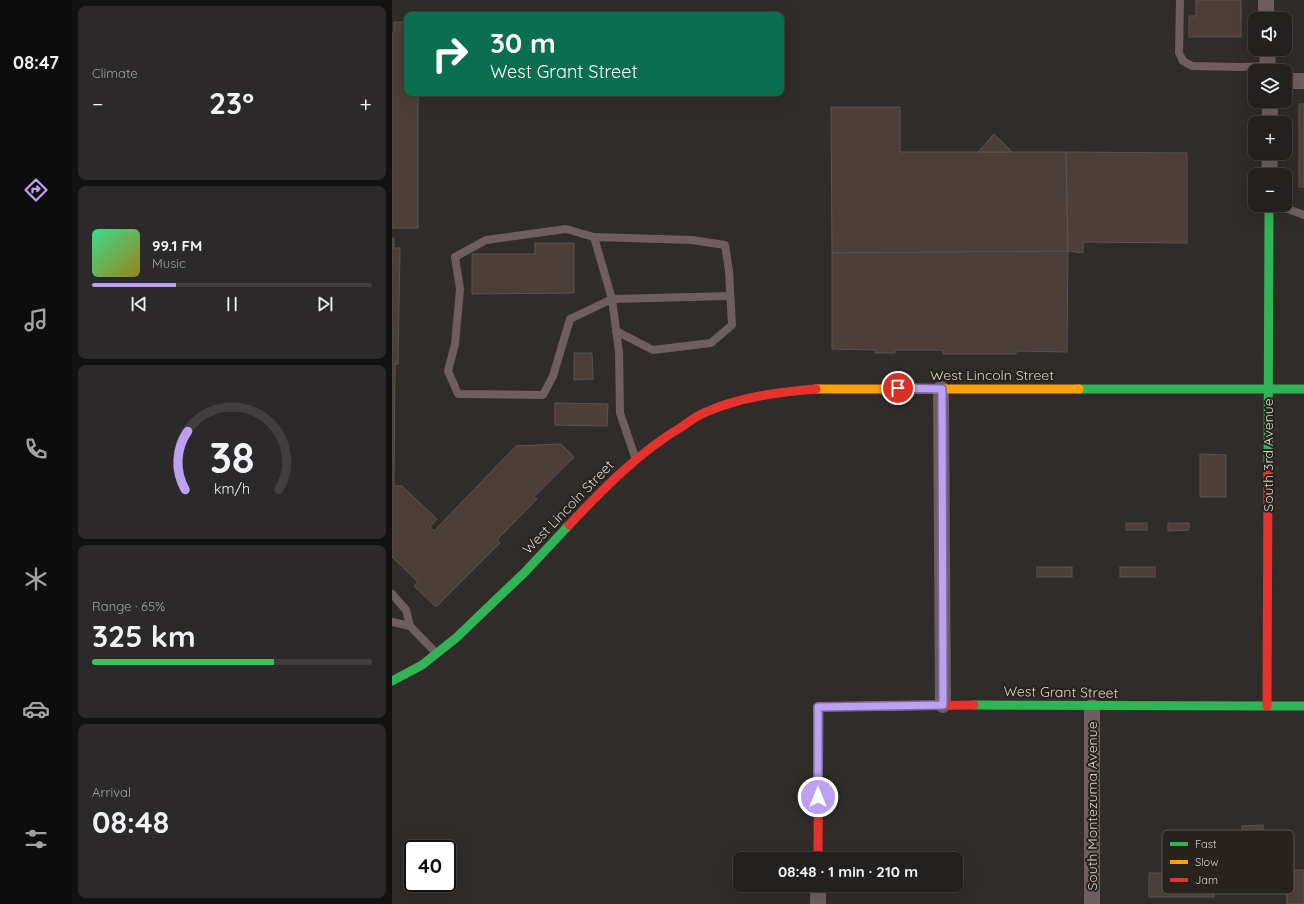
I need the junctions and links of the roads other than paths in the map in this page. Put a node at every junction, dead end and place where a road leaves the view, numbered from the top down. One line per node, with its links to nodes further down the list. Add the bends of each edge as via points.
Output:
1 (1180, 0): 4 (lane, via 1179,53 1183,61 1192,66)
2 (1266, 0): 3 (street)
3 (1266, 12)
4 (1248, 68)
5 (1292, 81): 6 (street)
6 (1304, 81)
7 (1292, 210): 9 (lane)
8 (1269, 212): 14 (street, South 3rd Avenue)
9 (1304, 215)
10 (594, 237): 11 (lane, via 692,240 725,246); 12 (lane); 12 (lane, via 566,229 486,240 455,257 460,288 455,344 448,371 458,394 543,394 553,376 570,319)
11 (730, 296): 12 (lane); 13 (lane, via 732,325 712,343 653,350)
12 (612, 299): 13 (lane)
13 (616, 331): 17 (lane, via 620,414)
14 (1268, 388): 15 (street, West Lincoln Street); 16 (street, West Lincoln Street); 24 (street, South 3rd Avenue)
15 (1304, 388)
16 (942, 389): 17 (street, West Lincoln Street, via 825,388 754,398 706,412 657,441); 23 (street)
17 (636, 459): 21 (street, West Lincoln Street, via 608,482 525,572 456,638)
18 (392, 594): 20 (lane, via 406,610)
19 (392, 622): 20 (lane)
20 (410, 626): 21 (lane)
21 (436, 653): 22 (street, West Lincoln Street, via 422,665)
22 (392, 681)
23 (943, 705): 26 (street, West Grant Street); 27 (street, West Grant Street, via 818,707)
24 (1267, 706): 25 (street, West Grant Street); 26 (street, West Grant Street)
25 (1304, 706)
26 (1092, 707): 30 (street, South Montezuma Avenue)
27 (818, 852)
28 (818, 892): 29 (street)
29 (818, 904)
30 (1092, 904)

